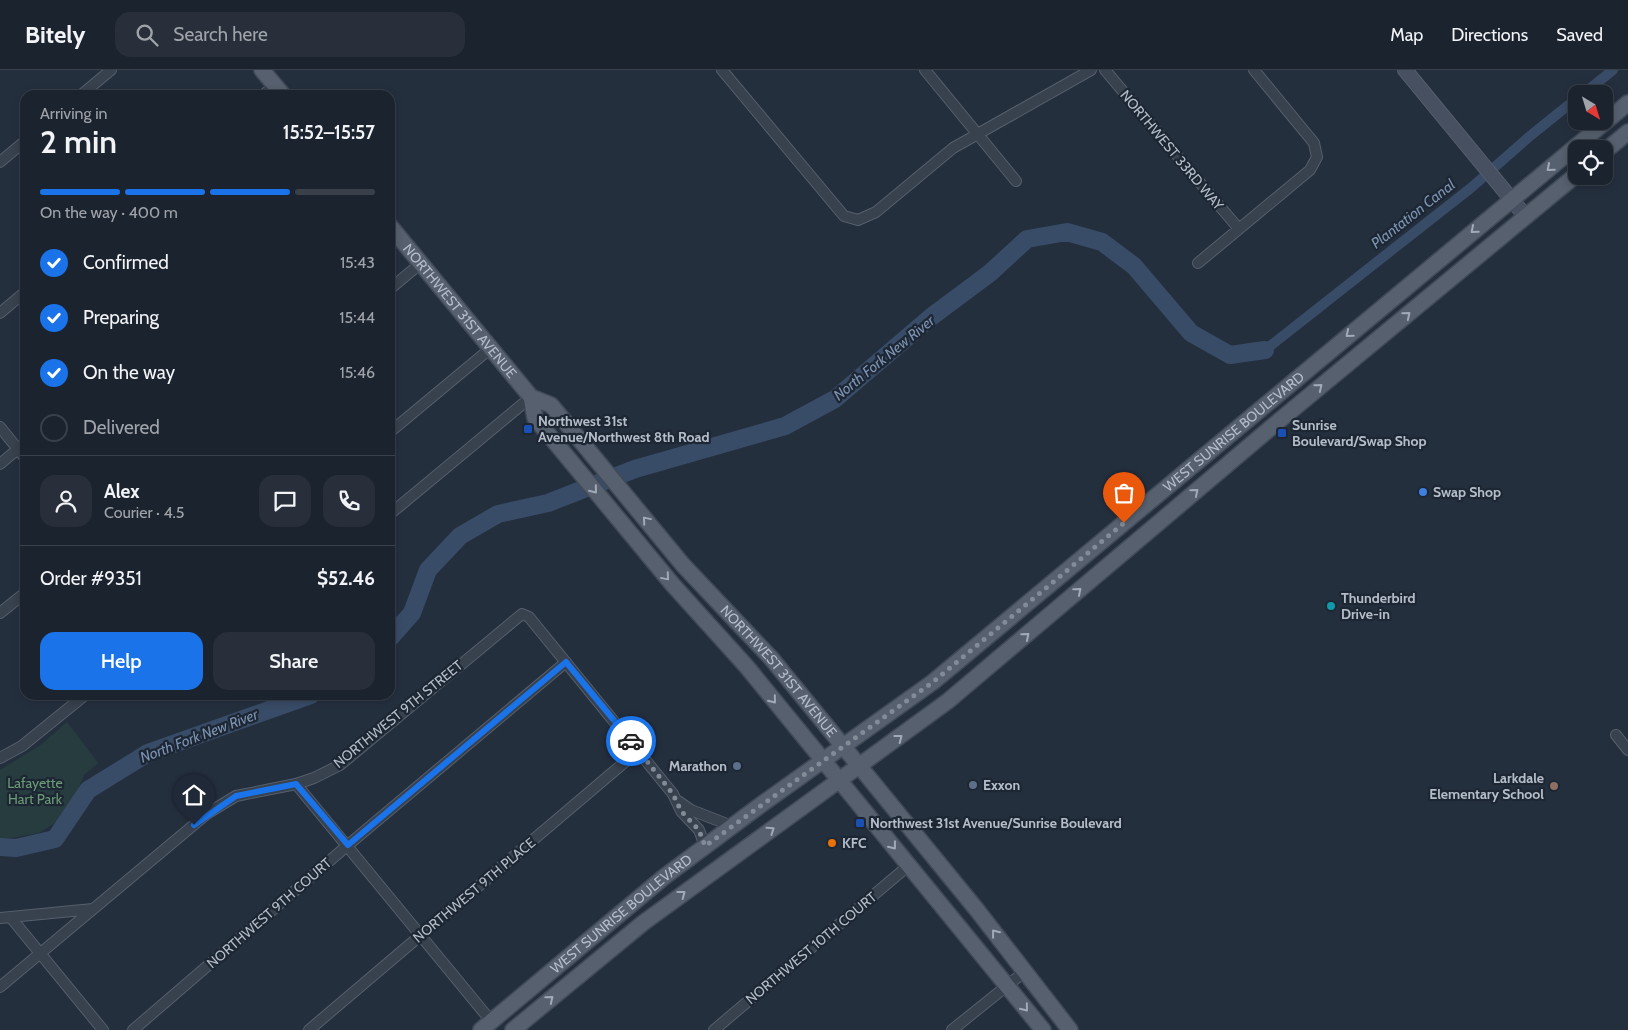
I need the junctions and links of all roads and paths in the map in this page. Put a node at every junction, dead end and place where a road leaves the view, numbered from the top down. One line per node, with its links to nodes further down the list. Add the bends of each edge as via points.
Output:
1 (111, 70): 10 (street)
2 (262, 70): 11 (main road)
3 (722, 70): 14 (street, via 844,216 858,220 876,212 953,148)
4 (925, 70): 14 (street)
5 (1091, 70): 9 (street)
6 (1105, 70): 22 (street, NORTHWEST 33RD WAY)
7 (1254, 70): 22 (street, via 1314,142 1317,157 1310,170)
8 (1405, 70): 20 (street)
9 (1077, 74): 14 (street)
10 (87, 90)
11 (273, 90)
12 (1628, 103): 20 (main road, WEST SUNRISE BOULEVARD, one-way to 20)
13 (1628, 132): 15 (main road)
14 (978, 133): 18 (street)
15 (1613, 144)
16 (20, 146): 17 (street)
17 (0, 162)
18 (1016, 181)
19 (1568, 182): 21 (main road, WEST SUNRISE BOULEVARD)
20 (1512, 199): 21 (street); 44 (main road, WEST SUNRISE BOULEVARD, one-way to 44, via 933,682)
21 (1526, 217): 49 (main road, WEST SUNRISE BOULEVARD, one-way to 21, via 948,701 1272,426)
22 (1240, 229): 25 (street)
23 (395, 232): 24 (main road, NORTHWEST 31ST AVENUE)
24 (421, 263): 26 (street); 29 (main road, NORTHWEST 31ST AVENUE)
25 (1198, 263)
26 (395, 286)
27 (20, 296): 28 (street)
28 (0, 313)
29 (491, 348): 30 (main road, NORTHWEST 31ST AVENUE); 32 (street)
30 (531, 397): 36 (street); 37 (main road, NORTHWEST 31ST AVENUE, one-way to 37, via 535,418); 38 (main road, NORTHWEST 31ST AVENUE, one-way to 30, via 551,405)
31 (0, 427): 33 (street)
32 (395, 428)
33 (20, 444)
34 (20, 448): 35 (street)
35 (0, 464)
36 (395, 510)
37 (648, 556): 38 (main road, via 670,558); 48 (main road, NORTHWEST 31ST AVENUE, one-way to 48)
38 (683, 565): 44 (main road, NORTHWEST 31ST AVENUE, via 771,658)
39 (20, 597): 40 (street)
40 (0, 613)
41 (566, 662): 45 (street); 51 (street, NORTHWEST 9TH STREET, via 529,617 522,614 340,765); 54 (street, NORTHWEST 9TH COURT)
42 (79, 700): 47 (street, via 22,746)
43 (1616, 735): 46 (street)
44 (843, 746): 48 (main road, WEST SUNRISE BOULEVARD); 49 (main road, NORTHWEST 31ST AVENUE)
45 (638, 750): 52 (street); 60 (street, NORTHWEST 9TH PLACE)
46 (1628, 750)
47 (0, 758)
48 (823, 760): 50 (main road, NORTHWEST 31ST AVENUE); 53 (main road, WEST SUNRISE BOULEVARD)
49 (860, 767): 50 (main road, WEST SUNRISE BOULEVARD); 62 (main road, NORTHWEST 31ST AVENUE, one-way to 49)
50 (840, 781): 56 (main road, NORTHWEST 31ST AVENUE, one-way to 56); 69 (main road, WEST SUNRISE BOULEVARD, one-way to 50, via 643,923)
51 (296, 784): 54 (street); 57 (street, NORTHWEST 9TH STREET, via 236,796 208,813)
52 (676, 799): 53 (street, via 690,810); 55 (street, via 681,811 699,830)
53 (732, 826): 55 (main road, WEST SUNRISE BOULEVARD)
54 (348, 845): 60 (street); 67 (street, NORTHWEST 9TH COURT)
55 (705, 846): 65 (main road, WEST SUNRISE BOULEVARD, via 514,1002)
56 (908, 866): 63 (main road, NORTHWEST 31ST AVENUE); 70 (street, NORTHWEST 10TH COURT)
57 (94, 909): 59 (street); 61 (street, NORTHWEST 9TH STREET)
58 (0, 918): 59 (street)
59 (12, 919): 61 (street)
60 (422, 935): 65 (street); 68 (street, NORTHWEST 9TH PLACE)
61 (40, 953): 64 (street, NORTHWEST 9TH STREET); 66 (street)
62 (1024, 972): 63 (street); 73 (main road, NORTHWEST 31ST AVENUE)
63 (1007, 986): 71 (street); 72 (main road, NORTHWEST 31ST AVENUE, one-way to 72)
64 (0, 987)
65 (490, 1028)
66 (103, 1030)
67 (133, 1030)
68 (309, 1030)
69 (513, 1030)
70 (714, 1030)
71 (952, 1030)
72 (1043, 1030)
73 (1070, 1030)

